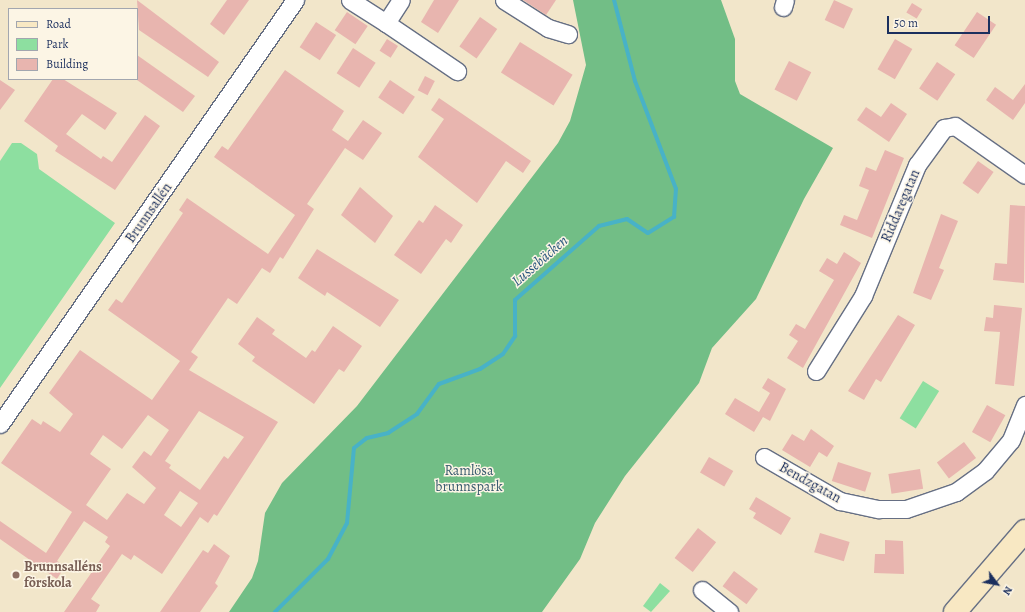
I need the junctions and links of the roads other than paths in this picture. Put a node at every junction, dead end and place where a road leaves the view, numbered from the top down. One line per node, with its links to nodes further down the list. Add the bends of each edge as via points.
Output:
1 (295, 0): 11 (street, Brunnsallén)
2 (350, 0): 5 (street)
3 (402, 0): 5 (street)
4 (504, 0): 6 (street, via 548,28)
5 (386, 23): 7 (street)
6 (568, 34)
7 (457, 71)
8 (1025, 174): 9 (street, Riddaregatan, via 955,126 944,128 917,165 863,296)
9 (816, 371)
10 (1025, 405): 12 (street, Bendzgatan, via 1011,440 985,471 956,492 906,509 879,509 840,501)
11 (0, 424)
12 (764, 457)
13 (1025, 531): 16 (main road)
14 (702, 590): 15 (street)
15 (729, 612)
16 (954, 612)

